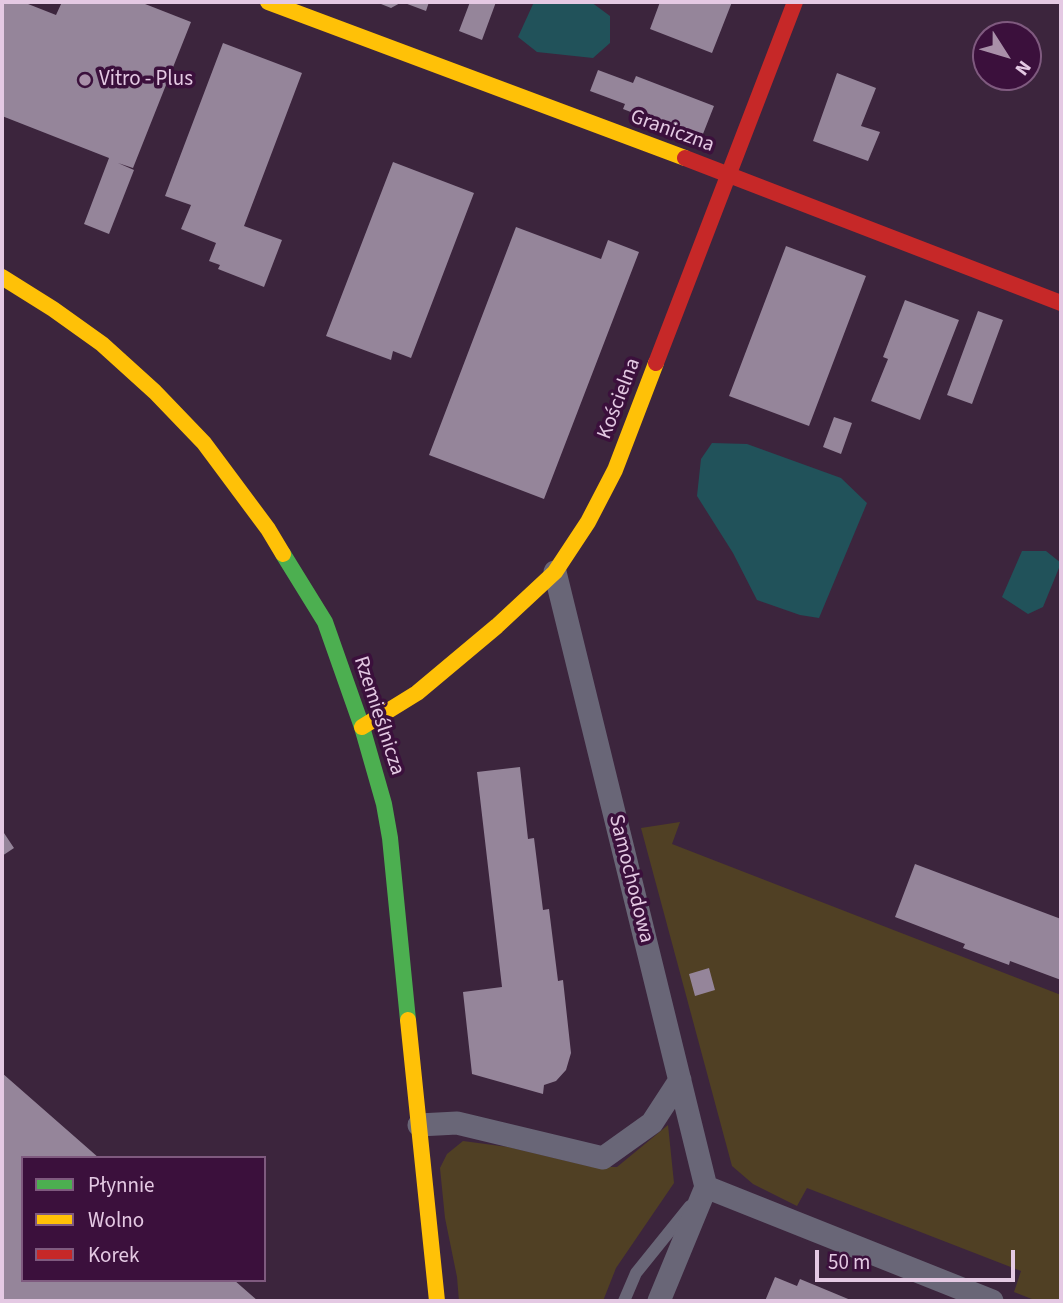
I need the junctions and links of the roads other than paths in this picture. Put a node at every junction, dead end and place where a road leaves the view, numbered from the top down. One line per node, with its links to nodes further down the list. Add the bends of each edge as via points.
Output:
1 (268, 2): 3 (street, Graniczna)
2 (795, 2): 3 (street, Kościelna)
3 (728, 174): 5 (street, Graniczna); 6 (street, Kościelna, via 615,470)
4 (2, 277): 7 (street, Rzemieślnicza, via 102,344 204,443 268,529 325,622)
5 (1061, 303)
6 (555, 572): 7 (street, Kościelna, via 416,693); 8 (street, Samochodowa)
7 (362, 727): 9 (street, Rzemieślnicza, via 390,838)
8 (680, 1080): 9 (street, via 652,1124 603,1158 457,1123); 10 (street, Samochodowa)
9 (419, 1125): 11 (street, Rzemieślnicza)
10 (706, 1187): 12 (lane, via 636,1273); 13 (street); 14 (street)
11 (437, 1301)
12 (624, 1301)
13 (659, 1301)
14 (992, 1301)

